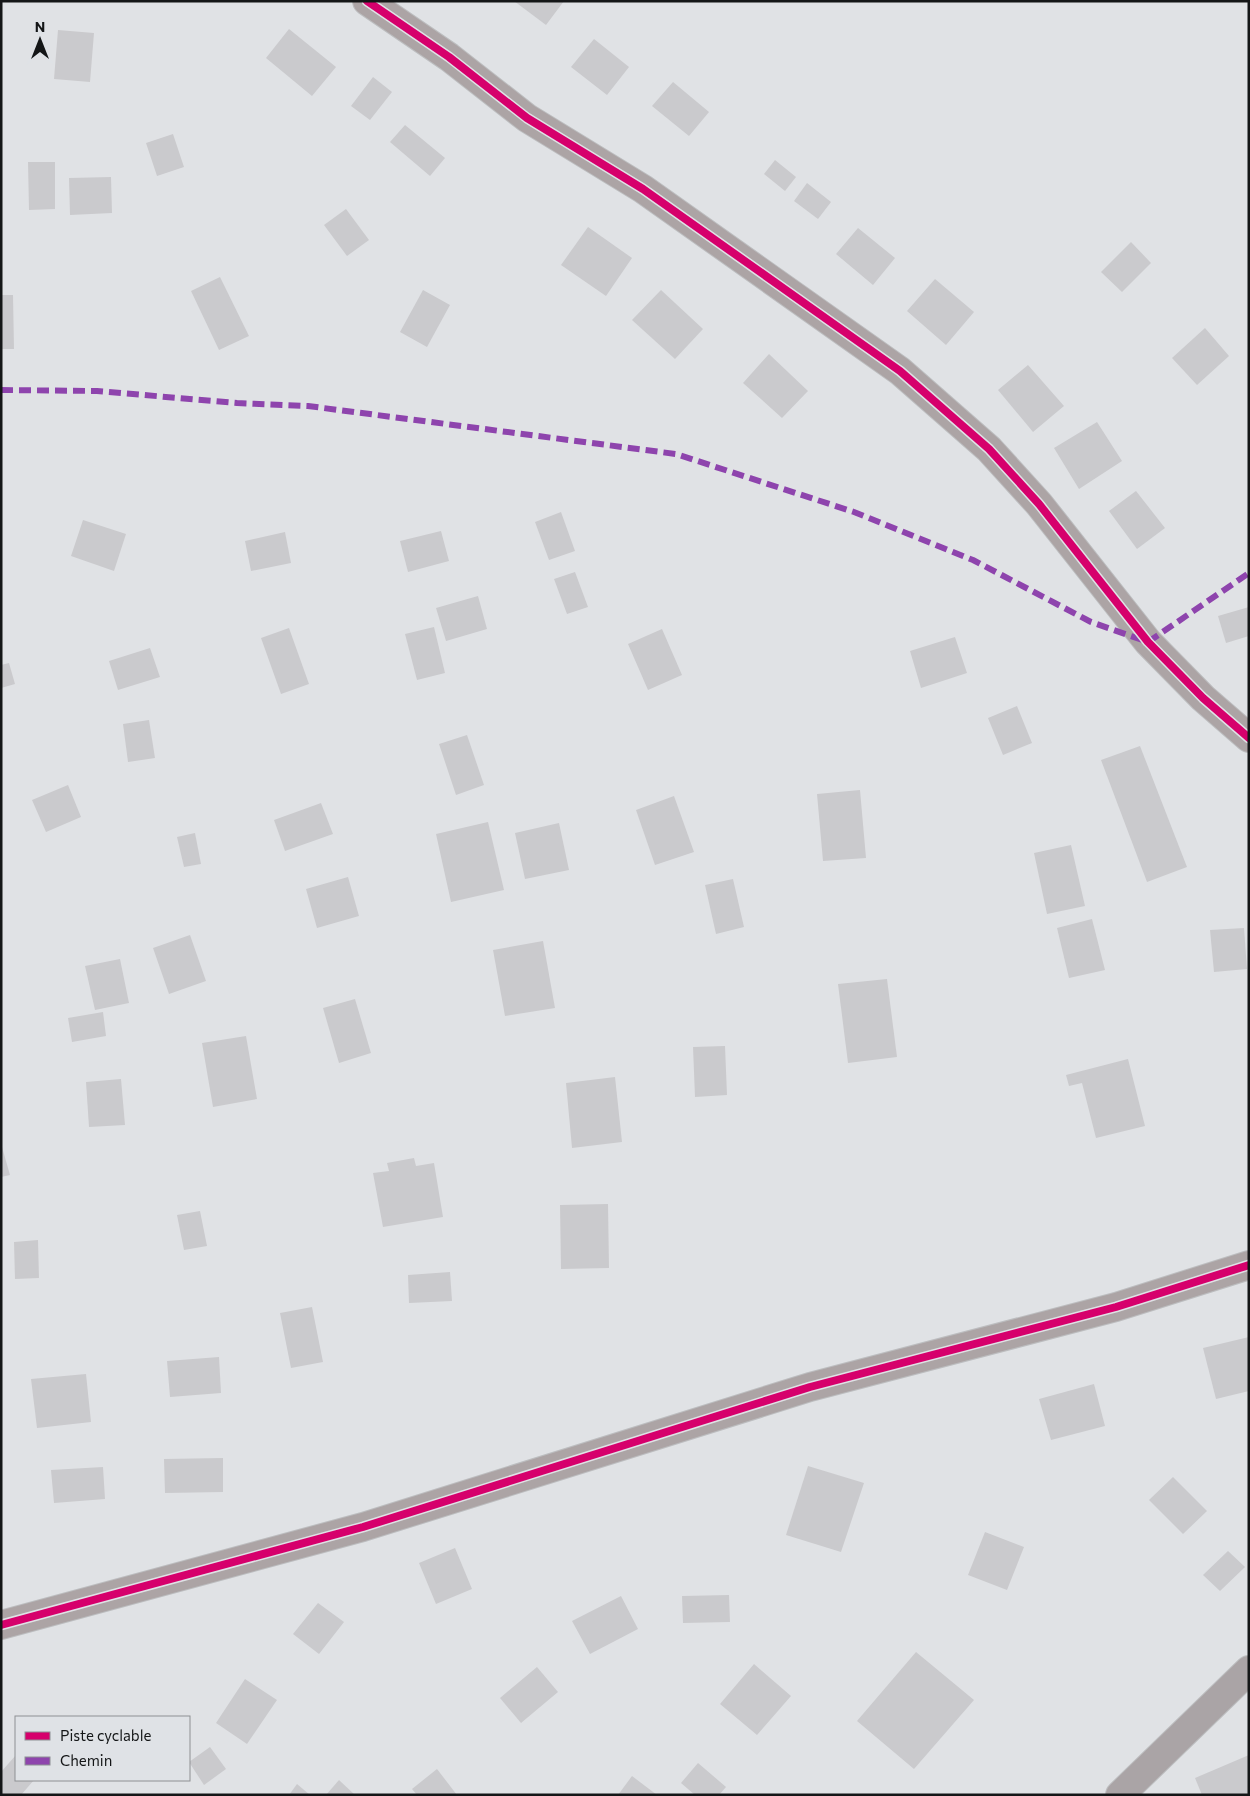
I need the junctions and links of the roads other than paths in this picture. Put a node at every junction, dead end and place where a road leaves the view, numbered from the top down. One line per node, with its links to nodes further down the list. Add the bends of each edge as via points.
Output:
1 (367, 1): 2 (street, via 449,57 527,118 643,189 900,371 989,449 1039,504 1148,642)
2 (1249, 738)
3 (1249, 1265): 4 (street, via 1116,1307 810,1387 362,1527)
4 (1, 1625)
5 (1249, 1670): 6 (highway)
6 (1120, 1795)

